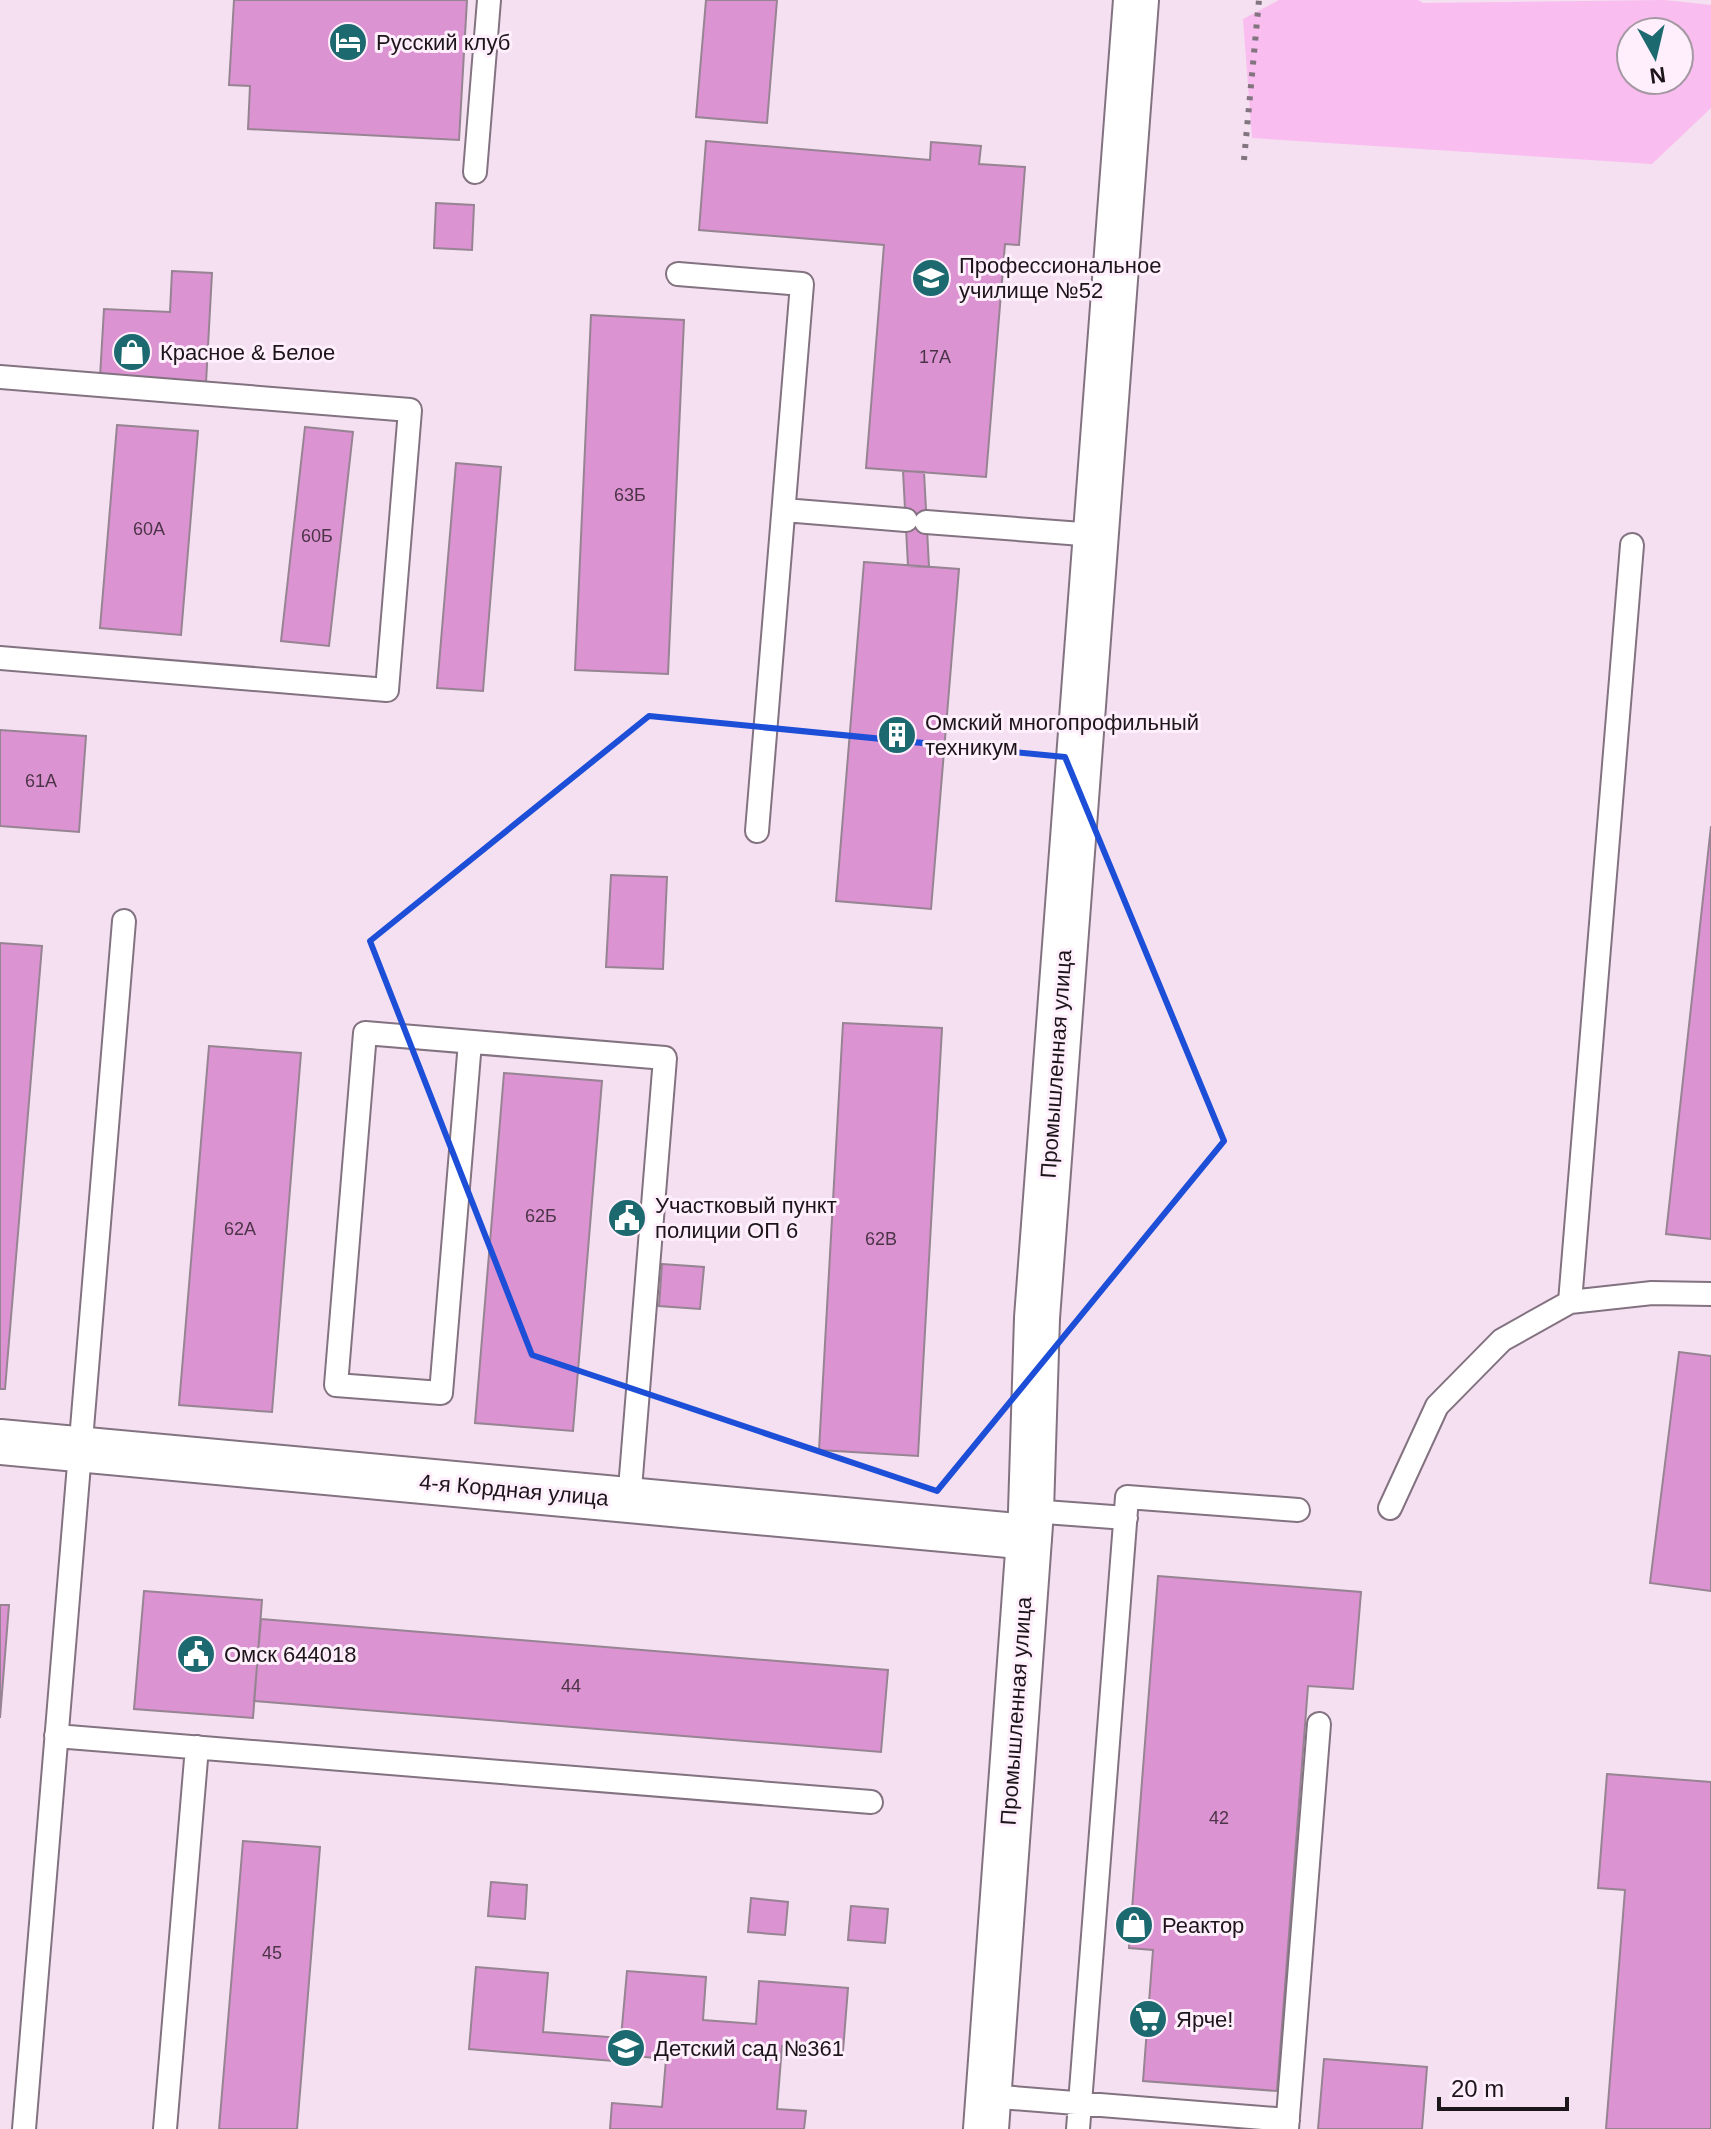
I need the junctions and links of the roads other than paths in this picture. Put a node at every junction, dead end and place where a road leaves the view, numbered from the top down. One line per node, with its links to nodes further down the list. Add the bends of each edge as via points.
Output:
1 (489, 0): 3 (lane)
2 (1136, 0): 7 (main road, Промышленная улица)
3 (475, 172)
4 (678, 274): 6 (lane, via 802,284)
5 (0, 377): 9 (lane, via 410,410 387,690)
6 (784, 510): 7 (lane); 10 (lane)
7 (1095, 535): 21 (main road, Промышленная улица, via 1038,1303)
8 (1632, 545): 14 (lane)
9 (0, 658)
10 (757, 831)
11 (124, 921): 16 (lane)
12 (470, 1042): 12 (lane, via 365,1033 336,1385 441,1393); 17 (lane, via 665,1058)
13 (1711, 1294): 14 (lane, via 1652,1293)
14 (1570, 1302): 18 (lane, via 1502,1340 1437,1406)
15 (0, 1442): 16 (main road, 4-я Кордная улица)
16 (80, 1450): 17 (main road, 4-я Кордная улица); 23 (lane)
17 (629, 1501): 21 (main road, 4-я Кордная улица)
18 (1390, 1508)
19 (1298, 1510): 20 (lane, via 1127,1497)
20 (1126, 1518): 21 (lane); 26 (lane)
21 (1030, 1524): 27 (main road, Промышленная улица)
22 (1319, 1724): 28 (lane)
23 (56, 1736): 24 (lane); 29 (lane)
24 (197, 1747): 25 (lane); 30 (lane)
25 (871, 1802)
26 (1080, 2103): 27 (lane); 28 (lane); 31 (lane)
27 (987, 2112)
28 (1288, 2124)
29 (24, 2129)
30 (165, 2129)
31 (1078, 2129)

